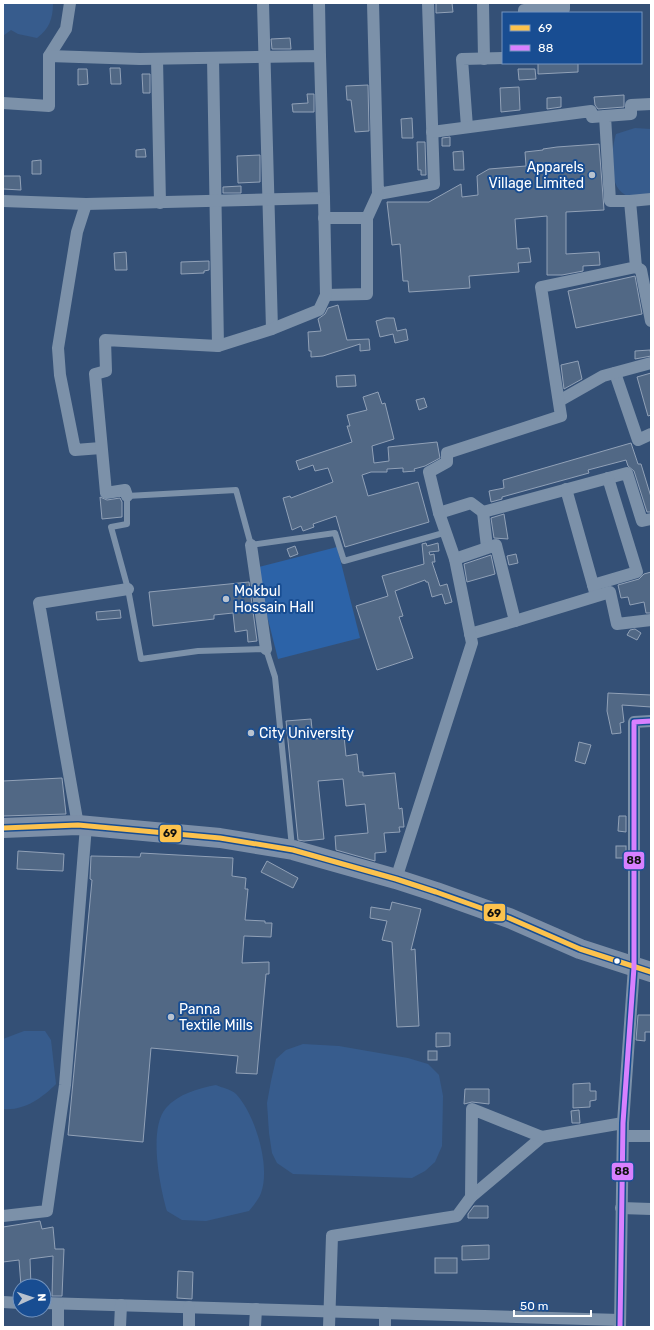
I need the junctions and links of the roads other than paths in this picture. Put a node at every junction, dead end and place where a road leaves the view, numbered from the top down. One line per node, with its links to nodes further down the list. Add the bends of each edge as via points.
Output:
1 (70, 3): 9 (street, via 66,29)
2 (263, 3): 12 (street)
3 (319, 3): 10 (street)
4 (373, 3): 21 (street)
5 (428, 3): 20 (street)
6 (483, 3): 15 (street)
7 (564, 3): 8 (street, via 564,9)
8 (524, 12)
9 (50, 56): 14 (street); 16 (street, via 49,106)
10 (320, 56): 12 (street); 22 (street)
11 (213, 58): 12 (street); 14 (street); 27 (street)
12 (263, 58): 23 (street)
13 (502, 58): 15 (street)
14 (157, 59): 28 (street)
15 (484, 59): 19 (street, via 462,59)
16 (3, 103)
17 (651, 104): 18 (street, via 631,105 631,114)
18 (605, 116): 19 (street, via 592,117 591,111); 26 (street, via 610,201)
19 (468, 127): 20 (street)
20 (432, 132): 21 (street, via 434,184)
21 (378, 194): 31 (street)
22 (324, 198): 23 (street); 30 (street)
23 (268, 199): 27 (street); 35 (street)
24 (651, 199): 26 (street)
25 (3, 201): 29 (street)
26 (630, 201): 32 (street)
27 (216, 202): 28 (street); 36 (street)
28 (160, 203): 29 (street)
29 (86, 204): 41 (street, via 77,232 58,348 60,375 75,450)
30 (324, 218): 31 (street); 33 (street)
31 (367, 218): 33 (street, via 367,294)
32 (636, 267): 34 (street, via 641,270); 39 (street, via 541,287)
33 (326, 295): 35 (street, via 319,310)
34 (651, 321)
35 (272, 328): 36 (street)
36 (218, 346): 41 (street, via 105,340 106,371 95,374)
37 (651, 363): 38 (street)
38 (615, 372): 39 (street); 40 (street, via 638,440)
39 (558, 401): 46 (street, via 561,416 447,454 447,462 429,472)
40 (651, 434)
41 (101, 448): 44 (street, via 106,493 125,490)
42 (608, 478): 43 (street); 47 (street, via 628,472 642,521); 53 (street, via 637,572)
43 (566, 489): 45 (street); 53 (street)
44 (127, 496): 49 (lane, via 236,490); 52 (lane, via 127,524 112,527)
45 (482, 512): 46 (street, via 471,503); 50 (street)
46 (439, 513): 48 (street)
47 (651, 519)
48 (447, 532): 49 (lane, via 344,561 335,533); 51 (street)
49 (251, 545): 57 (street)
50 (487, 547): 51 (street); 55 (street, via 496,545)
51 (455, 559): 56 (street)
52 (128, 589): 57 (lane, via 142,659 198,651); 59 (street, via 39,603)
53 (595, 591): 54 (street, via 610,592 617,624); 55 (street)
54 (651, 620)
55 (515, 621): 56 (street)
56 (470, 634): 62 (street, via 472,643)
57 (266, 649): 61 (lane, via 275,677)
58 (651, 721): 63 (street, via 634,722)
59 (82, 825): 60 (highway); 61 (highway, via 220,838); 71 (street, via 65,1085 47,1211)
60 (3, 828)
61 (293, 850): 62 (highway)
62 (396, 879): 63 (highway, via 510,918 580,949)
63 (642, 970): 64 (street)
64 (623, 1123): 65 (street); 67 (street)
65 (623, 1136): 66 (street); 69 (street)
66 (651, 1136)
67 (542, 1137): 68 (street); 68 (street, via 472,1109)
68 (471, 1197): 77 (street, via 457,1216 332,1236)
69 (621, 1208): 70 (street); 80 (street)
70 (651, 1209)
71 (3, 1216)
72 (52, 1304): 73 (street)
73 (58, 1304): 74 (street); 81 (street)
74 (121, 1305): 75 (street); 82 (street)
75 (189, 1308): 76 (street); 83 (street)
76 (256, 1309): 77 (street); 84 (street)
77 (329, 1312): 78 (street); 85 (street)
78 (385, 1313): 79 (street); 86 (street)
79 (528, 1322): 80 (street)
80 (620, 1324)
81 (58, 1327)
82 (120, 1327)
83 (189, 1327)
84 (256, 1327)
85 (329, 1327)
86 (385, 1327)

